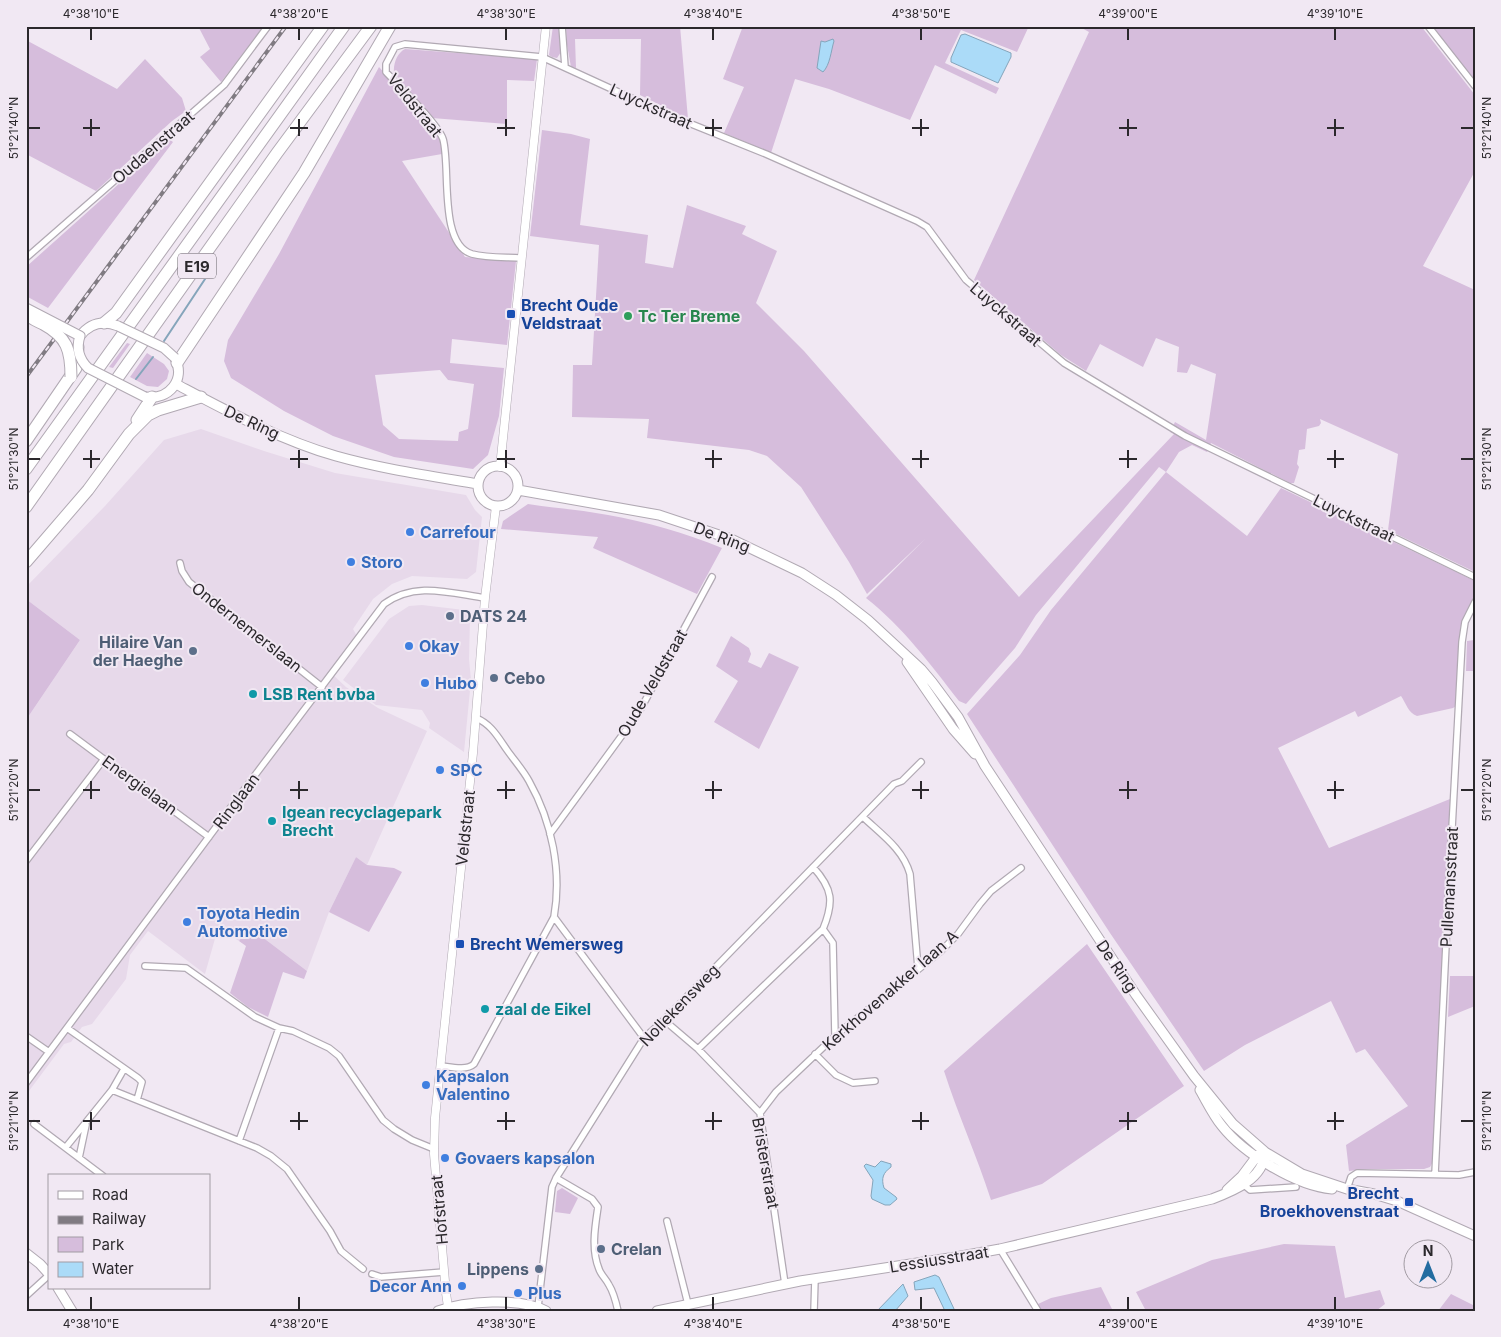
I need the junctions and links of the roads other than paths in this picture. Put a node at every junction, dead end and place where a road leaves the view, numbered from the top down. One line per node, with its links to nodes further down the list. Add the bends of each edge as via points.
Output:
1 (268, 26): 12 (street, Oudaenstraat, via 224,85)
2 (323, 26): 16 (highway, via 116,313)
3 (344, 26): 26 (highway, E19)
4 (371, 26): 30 (highway, E19)
5 (390, 26): 18 (highway, via 304,173)
6 (546, 26): 9 (street)
7 (562, 26): 10 (street)
8 (1428, 26): 11 (street)
9 (542, 57): 10 (street, Luyckstraat); 13 (street); 13 (street, Veldstraat, via 405,44 395,47 386,64 386,72 442,136 451,226 461,248 470,254)
10 (566, 67): 34 (street, Luyckstraat, via 664,113 917,221 927,227 966,280 1064,363 1185,436)
11 (1475, 86)
12 (26, 258)
13 (522, 258): 25 (street)
14 (26, 308): 17 (main road, bridge)
15 (26, 313): 19 (highway, bridge, via 63,339 70,353)
16 (104, 323): 17 (main road, via 91,325); 18 (main road, bridge, via 118,326 164,348)
17 (79, 341): 19 (highway, bridge, via 76,368); 21 (main road, bridge, via 81,360 88,368)
18 (176, 361): 20 (main road)
19 (71, 377): 24 (highway)
20 (176, 384): 21 (main road, via 164,395); 22 (main road, De Ring)
21 (149, 397): 23 (highway)
22 (201, 397): 23 (highway, via 153,412); 27 (main road, De Ring, via 269,431 335,456)
23 (129, 434): 31 (highway, via 88,490)
24 (26, 441)
25 (500, 467): 27 (main road, via 488,470); 28 (main road, via 515,476)
26 (26, 469)
27 (478, 484): 29 (main road, via 485,501)
28 (518, 490): 29 (main road, via 513,500); 63 (main road, De Ring, via 659,515 731,539 802,573 868,620 921,669 958,717 985,766 1136,995)
29 (496, 506): 35 (street, Veldstraat)
30 (26, 507)
31 (26, 562)
32 (180, 563): 37 (street, Ondernemerslaan, via 189,582)
33 (712, 577): 43 (street, Oude Veldstraat, via 639,712)
34 (1475, 577)
35 (485, 598): 37 (street, Ringlaan, via 420,590 394,597 384,604); 38 (street, Veldstraat)
36 (1475, 602): 78 (street, Pullemansstraat, via 1465,622 1462,642)
37 (322, 687): 44 (street, Ringlaan)
38 (476, 718): 43 (street, via 488,723 529,781); 61 (street, Veldstraat)
39 (70, 734): 40 (street, Energielaan)
40 (104, 759): 44 (street, Energielaan); 45 (street)
41 (921, 762): 42 (street, Nollekensweg)
42 (863, 816): 46 (street, Nollekensweg); 51 (street, via 907,862)
43 (550, 834): 48 (street, via 557,877)
44 (209, 837): 53 (street, Ringlaan)
45 (26, 861)
46 (813, 867): 49 (street, via 829,890 830,912); 52 (street, Nollekensweg)
47 (1021, 868): 51 (street, Kerkhovenakker laan A, via 991,891 958,934)
48 (554, 917): 57 (street); 61 (street, via 472,1067)
49 (823, 929): 56 (street, via 833,943); 58 (street)
50 (145, 966): 54 (street, via 186,968 255,1017)
51 (918, 968): 56 (street, Kerkhovenakker laan A)
52 (664, 1020): 57 (street, Nollekensweg); 58 (street, Bristerstraat)
53 (67, 1028): 59 (street, Ringlaan); 62 (street)
54 (279, 1028): 71 (street); 73 (street, via 329,1048 339,1056 383,1120)
55 (26, 1036): 59 (street)
56 (835, 1036): 60 (street, Kerkhovenakker laan A)
57 (644, 1038): 79 (street, Nollekensweg)
58 (698, 1049): 68 (street, Bristerstraat)
59 (50, 1052): 65 (street, Ringlaan)
60 (816, 1054): 64 (street, via 836,1075 853,1083); 68 (street, Kerkhovenakker laan A, via 776,1092)
61 (441, 1066): 73 (street, Veldstraat)
62 (124, 1069): 66 (street); 67 (street, via 142,1082)
63 (1194, 1076): 74 (main road, De Ring); 74 (main road, via 1215,1116 1230,1135 1239,1144)
64 (875, 1081)
65 (26, 1083)
66 (112, 1090): 67 (street); 69 (street)
67 (137, 1100): 71 (street)
68 (760, 1113): 94 (street, Bristerstraat)
69 (86, 1123): 72 (street); 75 (street)
70 (34, 1124): 72 (street)
71 (239, 1141): 88 (street, via 271,1156 287,1169 341,1251)
72 (66, 1147): 75 (street)
73 (434, 1149): 89 (street, Hofstraat)
74 (1262, 1156): 80 (main road, Lessiusstraat); 82 (main road, via 1311,1185); 83 (main road, Lessiusstraat)
75 (80, 1158): 77 (street)
76 (1475, 1172): 78 (street)
77 (100, 1174)
78 (1435, 1174): 82 (street, via 1357,1173 1351,1177)
79 (556, 1178): 99 (street, Nollekensweg, via 552,1187); 102 (street, via 592,1199 598,1207 594,1255)
80 (1244, 1185): 81 (street, via 1250,1190); 83 (main road, Lessiusstraat)
81 (1296, 1187)
82 (1347, 1189): 85 (main road, via 1397,1201)
83 (1219, 1196): 86 (main road, Lessiusstraat)
84 (667, 1221): 97 (street)
85 (1475, 1236)
86 (1000, 1249): 93 (main road, Lessiusstraat); 105 (street)
87 (26, 1253): 90 (main road)
88 (363, 1269)
89 (444, 1272): 91 (street, via 381,1277); 98 (street, Hofstraat)
90 (48, 1274)
91 (372, 1274)
92 (48, 1276): 96 (street)
93 (815, 1278): 94 (main road, Lessiusstraat); 104 (street)
94 (785, 1284): 97 (main road, Lessiusstraat)
95 (59, 1290): 100 (main road)
96 (26, 1296)
97 (688, 1304): 103 (main road, Lessiusstraat)
98 (448, 1307): 99 (main road, via 502,1303); 101 (main road)
99 (542, 1309)
100 (72, 1311)
101 (438, 1311)
102 (618, 1311)
103 (657, 1311)
104 (814, 1311)
105 (1038, 1311)

